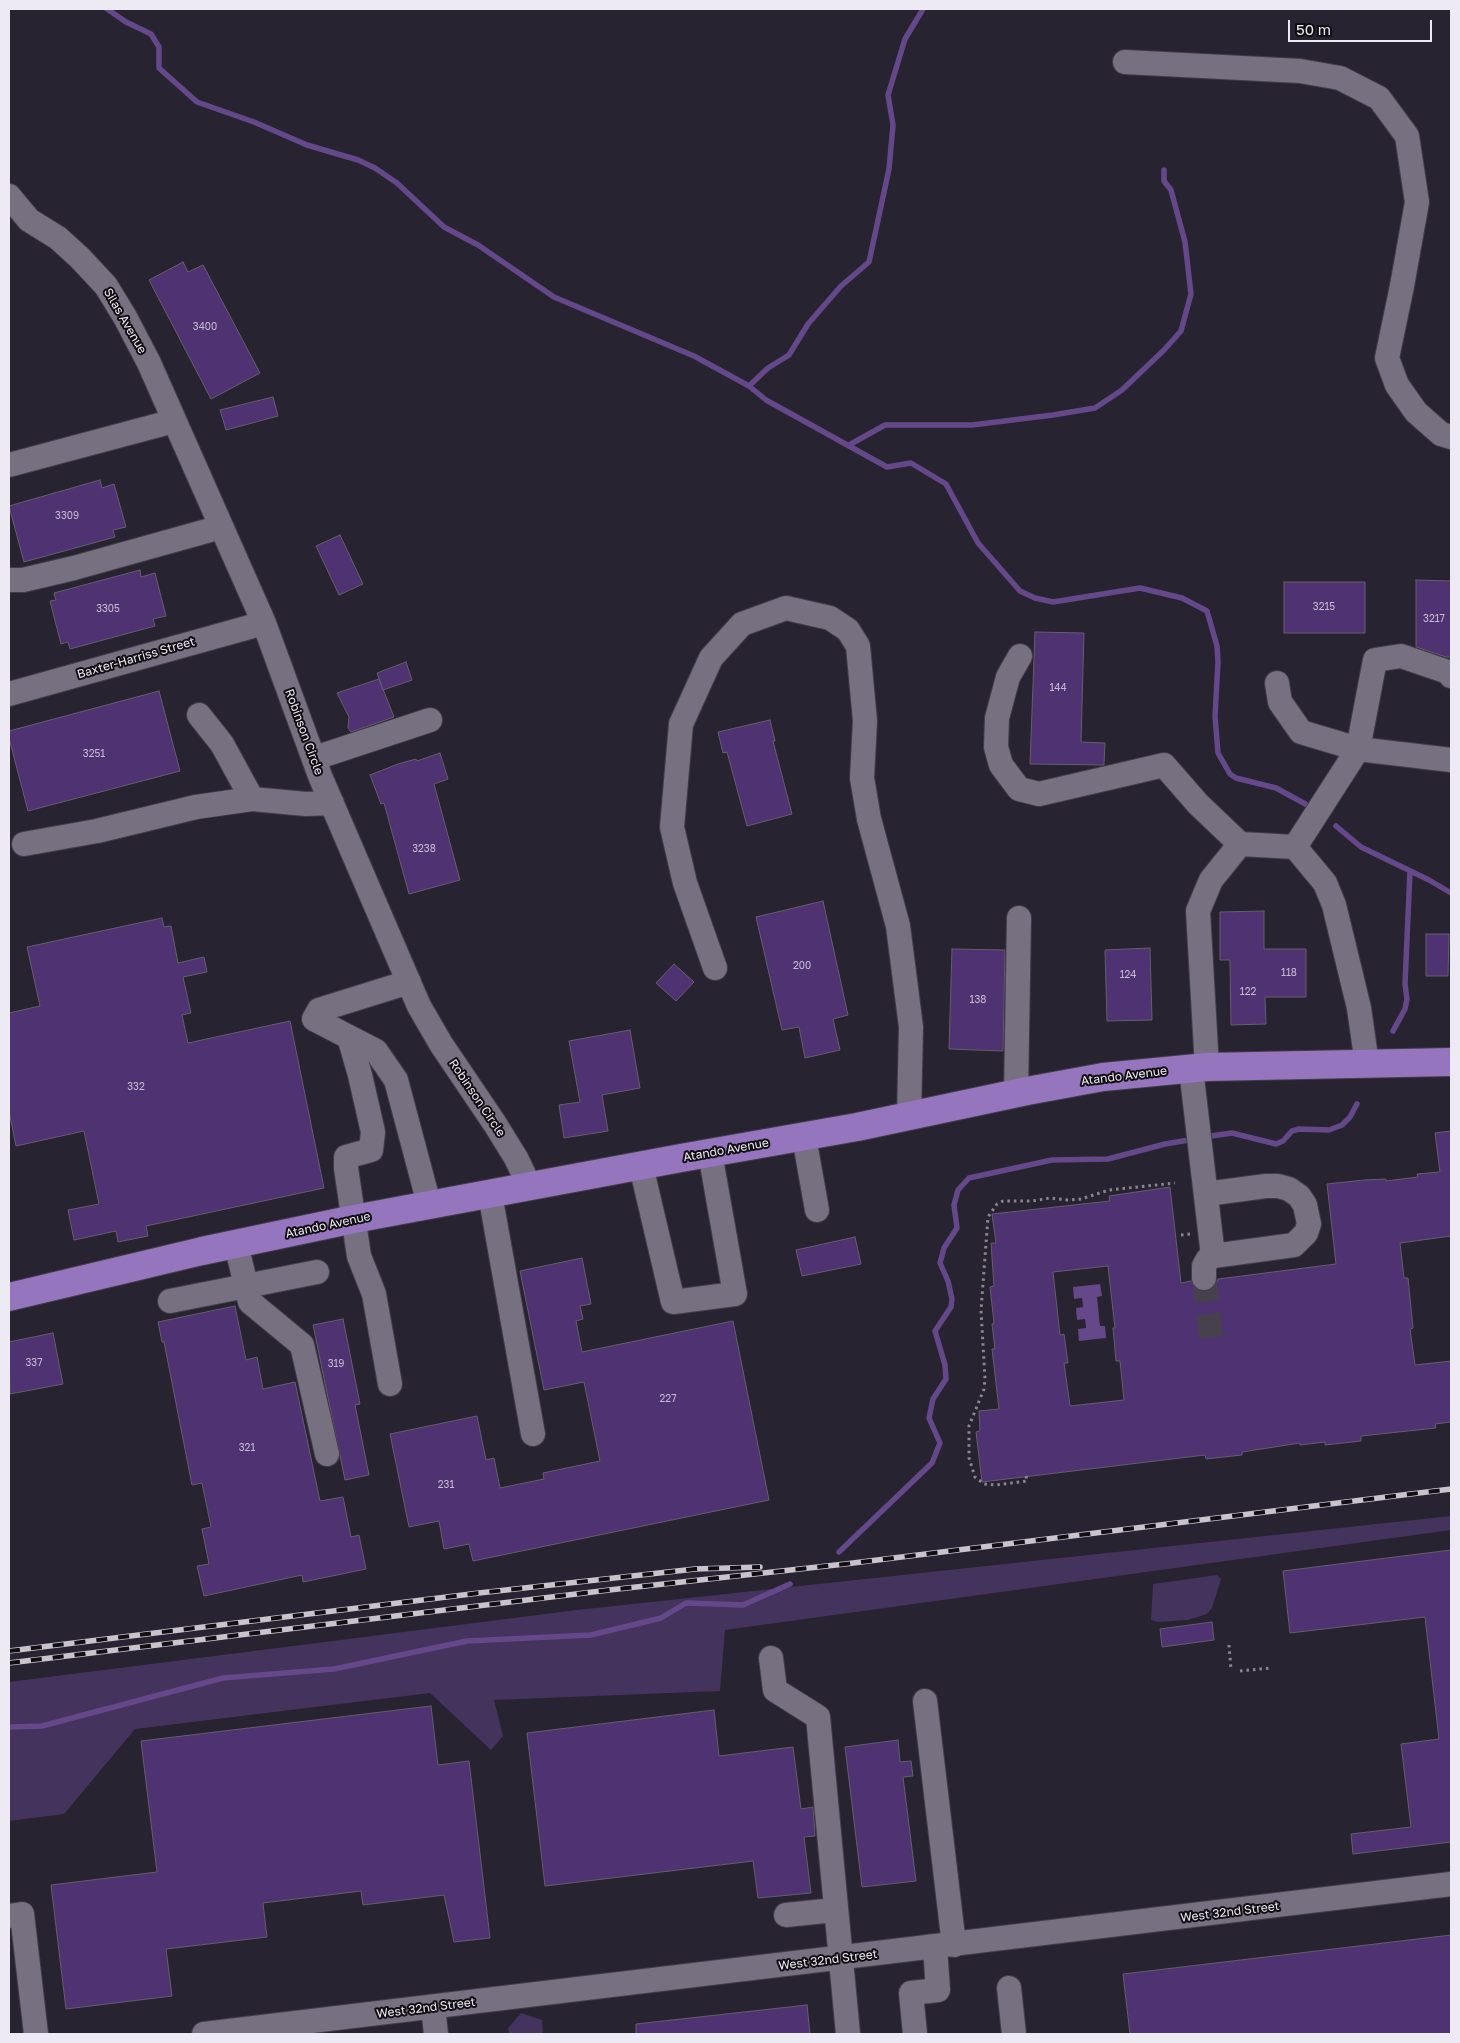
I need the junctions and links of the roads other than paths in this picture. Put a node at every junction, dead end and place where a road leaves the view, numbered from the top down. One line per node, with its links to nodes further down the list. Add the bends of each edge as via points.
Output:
1 (1125, 62): 4 (street, via 1300,71 1340,78 1379,98 1407,136 1417,202 1387,358 1397,385 1416,412 1441,434)
2 (9, 196): 3 (street, Silas Avenue, via 29,220 58,238 106,286 125,316)
3 (174, 421): 5 (street); 6 (street, Robinson Circle)
4 (1451, 437)
5 (9, 465)
6 (221, 527): 7 (street, via 74,568 23,580); 8 (street, Robinson Circle)
7 (9, 580)
8 (264, 623): 12 (street, Baxter-Harriss Street); 16 (street, Robinson Circle)
9 (1020, 656): 21 (street, via 1008,677 997,718 996,747 1002,765 1019,788 1039,794 1164,765 1198,804)
10 (1451, 676): 15 (street, via 1448,672 1401,656 1375,660)
11 (1277, 683): 15 (street, via 1280,702 1301,732)
12 (9, 694)
13 (199, 715): 18 (street, via 222,744)
14 (430, 720): 16 (street)
15 (1358, 749): 17 (street); 22 (street)
16 (314, 758): 19 (street, Robinson Circle)
17 (1451, 760)
18 (252, 799): 19 (street); 20 (street, via 196,807 97,831)
19 (332, 803): 25 (street, Robinson Circle)
20 (24, 844)
21 (1240, 844): 22 (street); 29 (street, via 1211,880 1198,911)
22 (1296, 848): 28 (street, via 1325,883 1334,905 1359,1008)
23 (1019, 918): 30 (street)
24 (715, 968): 31 (street, via 685,883 672,827 681,724 711,658 742,624 786,608 830,618 848,630 858,646 865,720 862,778 869,819 898,926 911,1027)
25 (409, 982): 26 (street, via 319,1010 314,1019); 36 (street, Robinson Circle, via 441,1044 495,1124)
26 (349, 1037): 38 (street, via 376,1051 396,1080); 40 (street, via 373,1132 371,1150 346,1157)
27 (1451, 1062): 28 (main road, Atando Avenue)
28 (1367, 1064): 29 (main road, Atando Avenue)
29 (1199, 1068): 30 (main road, Atando Avenue, via 1103,1077); 35 (street, via 1196,1110)
30 (1016, 1093): 31 (main road, Atando Avenue)
31 (909, 1116): 32 (main road, Atando Avenue)
32 (804, 1137): 33 (main road, Atando Avenue); 39 (street)
33 (710, 1153): 34 (main road, Atando Avenue); 34 (street, via 735,1294 672,1302)
34 (641, 1166): 36 (main road, Atando Avenue)
35 (1205, 1184): 42 (street); 42 (street, via 1289,1189 1299,1196 1308,1216 1306,1233 1294,1246)
36 (530, 1187): 37 (main road, Atando Avenue)
37 (490, 1194): 38 (main road, Atando Avenue); 49 (street)
38 (429, 1204): 40 (main road, Atando Avenue)
39 (817, 1210)
40 (354, 1219): 41 (main road, Atando Avenue); 48 (street, via 359,1256 374,1294)
41 (236, 1244): 45 (street); 46 (main road, Atando Avenue)
42 (1213, 1256): 44 (street, via 1204,1266)
43 (317, 1272): 45 (street)
44 (1204, 1278)
45 (246, 1285): 47 (street); 50 (street, via 250,1302 302,1345)
46 (9, 1297)
47 (170, 1301)
48 (390, 1384)
49 (534, 1434)
50 (327, 1454)
51 (771, 1658): 54 (street, via 775,1690 818,1717)
52 (925, 1700): 57 (street)
53 (1451, 1884): 57 (street, West 32nd Street)
54 (836, 1910): 55 (street); 58 (street)
55 (786, 1915)
56 (9, 1916): 62 (street, via 22,1914)
57 (945, 1946): 58 (street, West 32nd Street); 66 (street, via 938,1990 911,1993)
58 (840, 1959): 60 (street, West 32nd Street); 65 (street)
59 (1009, 1988): 67 (street)
60 (433, 2007): 61 (street, West 32nd Street); 64 (street)
61 (270, 2030): 63 (street, West 32nd Street)
62 (36, 2034)
63 (204, 2034)
64 (436, 2034)
65 (848, 2034)
66 (915, 2034)
67 (1014, 2034)

